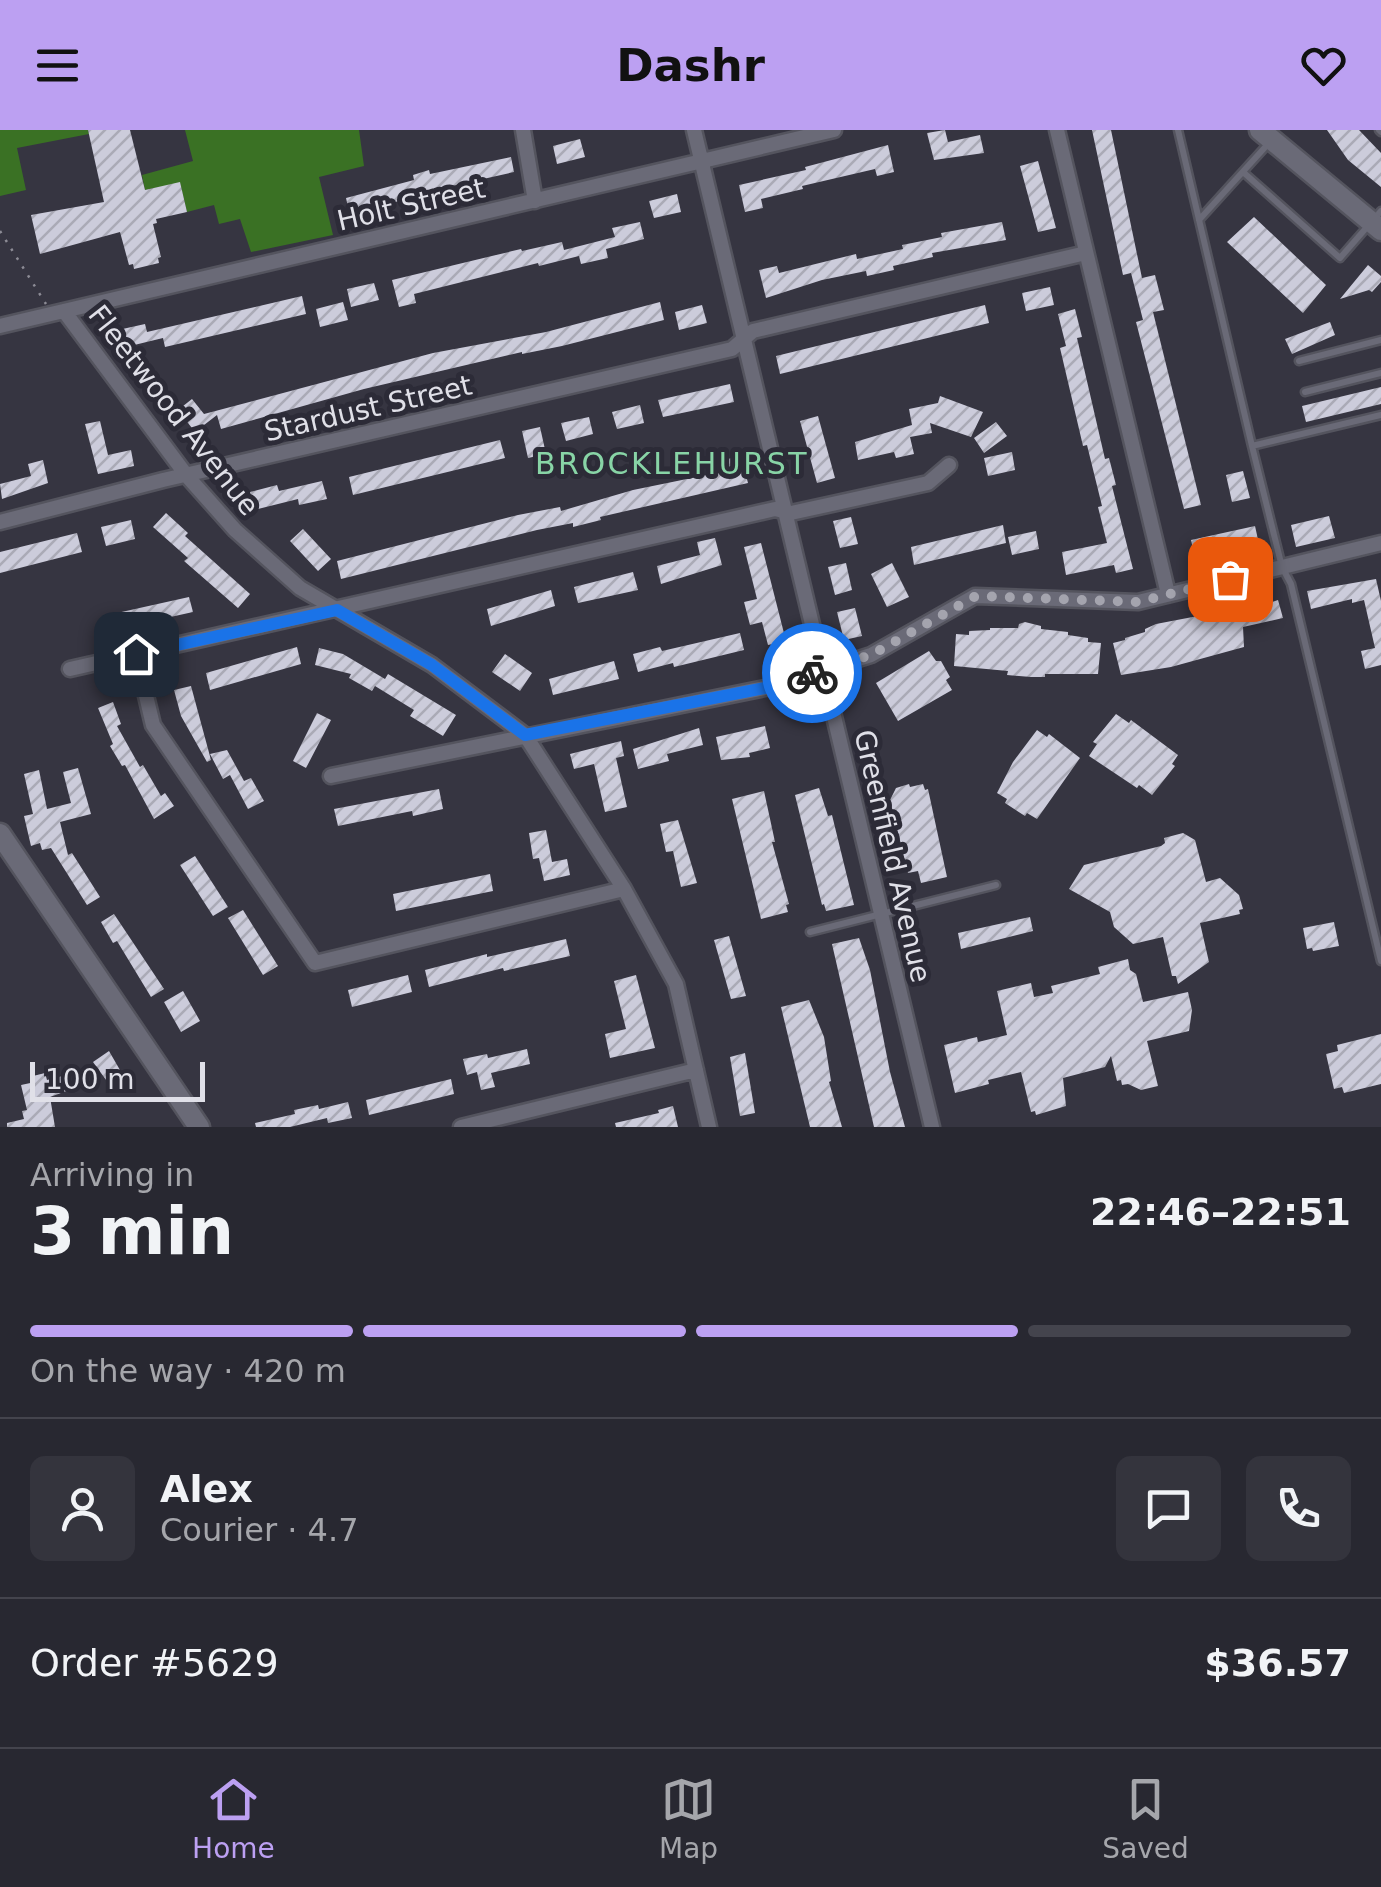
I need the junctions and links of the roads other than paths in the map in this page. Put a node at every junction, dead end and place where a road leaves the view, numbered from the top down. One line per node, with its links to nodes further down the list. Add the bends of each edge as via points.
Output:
1 (524, 130): 9 (street)
2 (694, 130): 7 (street, Greenfield Avenue)
3 (834, 130): 7 (street, Holt Street)
4 (1057, 130): 12 (street)
5 (1178, 130): 10 (lane)
6 (1266, 135): 8 (lane); 11 (street)
7 (702, 162): 9 (street, Holt Street); 15 (street, Greenfield Avenue)
8 (1243, 172): 10 (lane); 11 (lane, via 1340,258)
9 (534, 201): 13 (street, Holt Street)
10 (1199, 220): 21 (lane)
11 (1378, 221)
12 (1086, 252): 15 (street, Stardust Street); 28 (street)
13 (58, 313): 14 (street, Holt Street); 23 (street, Fleetwood Avenue)
14 (0, 326)
15 (744, 338): 23 (street, Stardust Street, via 732,348); 24 (street, Greenfield Avenue)
16 (1381, 340): 17 (lane)
17 (1299, 361)
18 (1381, 373): 19 (lane)
19 (1305, 392)
20 (1381, 415): 21 (lane)
21 (1252, 446): 27 (lane)
22 (949, 465): 24 (street, via 928,483)
23 (186, 476): 25 (street, Stardust Street); 29 (street, Fleetwood Avenue, via 300,588)
24 (785, 511): 29 (street); 32 (street, Greenfield Avenue)
25 (0, 522)
26 (1381, 543): 27 (street)
27 (1282, 567): 28 (street); 40 (lane)
28 (1168, 594): 32 (street, via 1138,602 976,596 871,655)
29 (337, 610): 30 (street); 33 (street, Fleetwood Avenue, via 432,665)
30 (136, 654): 31 (street); 37 (street, via 153,725 315,963)
31 (70, 669)
32 (822, 670): 33 (street, via 770,687); 38 (street, Greenfield Avenue)
33 (525, 735): 34 (street); 37 (street, Fleetwood Avenue)
34 (331, 776)
35 (0, 834): 42 (street)
36 (996, 886): 38 (lane)
37 (624, 889): 41 (street, Fleetwood Avenue, via 676,984)
38 (882, 914): 39 (lane); 45 (street, Greenfield Avenue)
39 (810, 932)
40 (1381, 960)
41 (696, 1070): 43 (street); 44 (street, Fleetwood Avenue)
42 (199, 1127)
43 (461, 1127)
44 (710, 1127)
45 (932, 1127)

